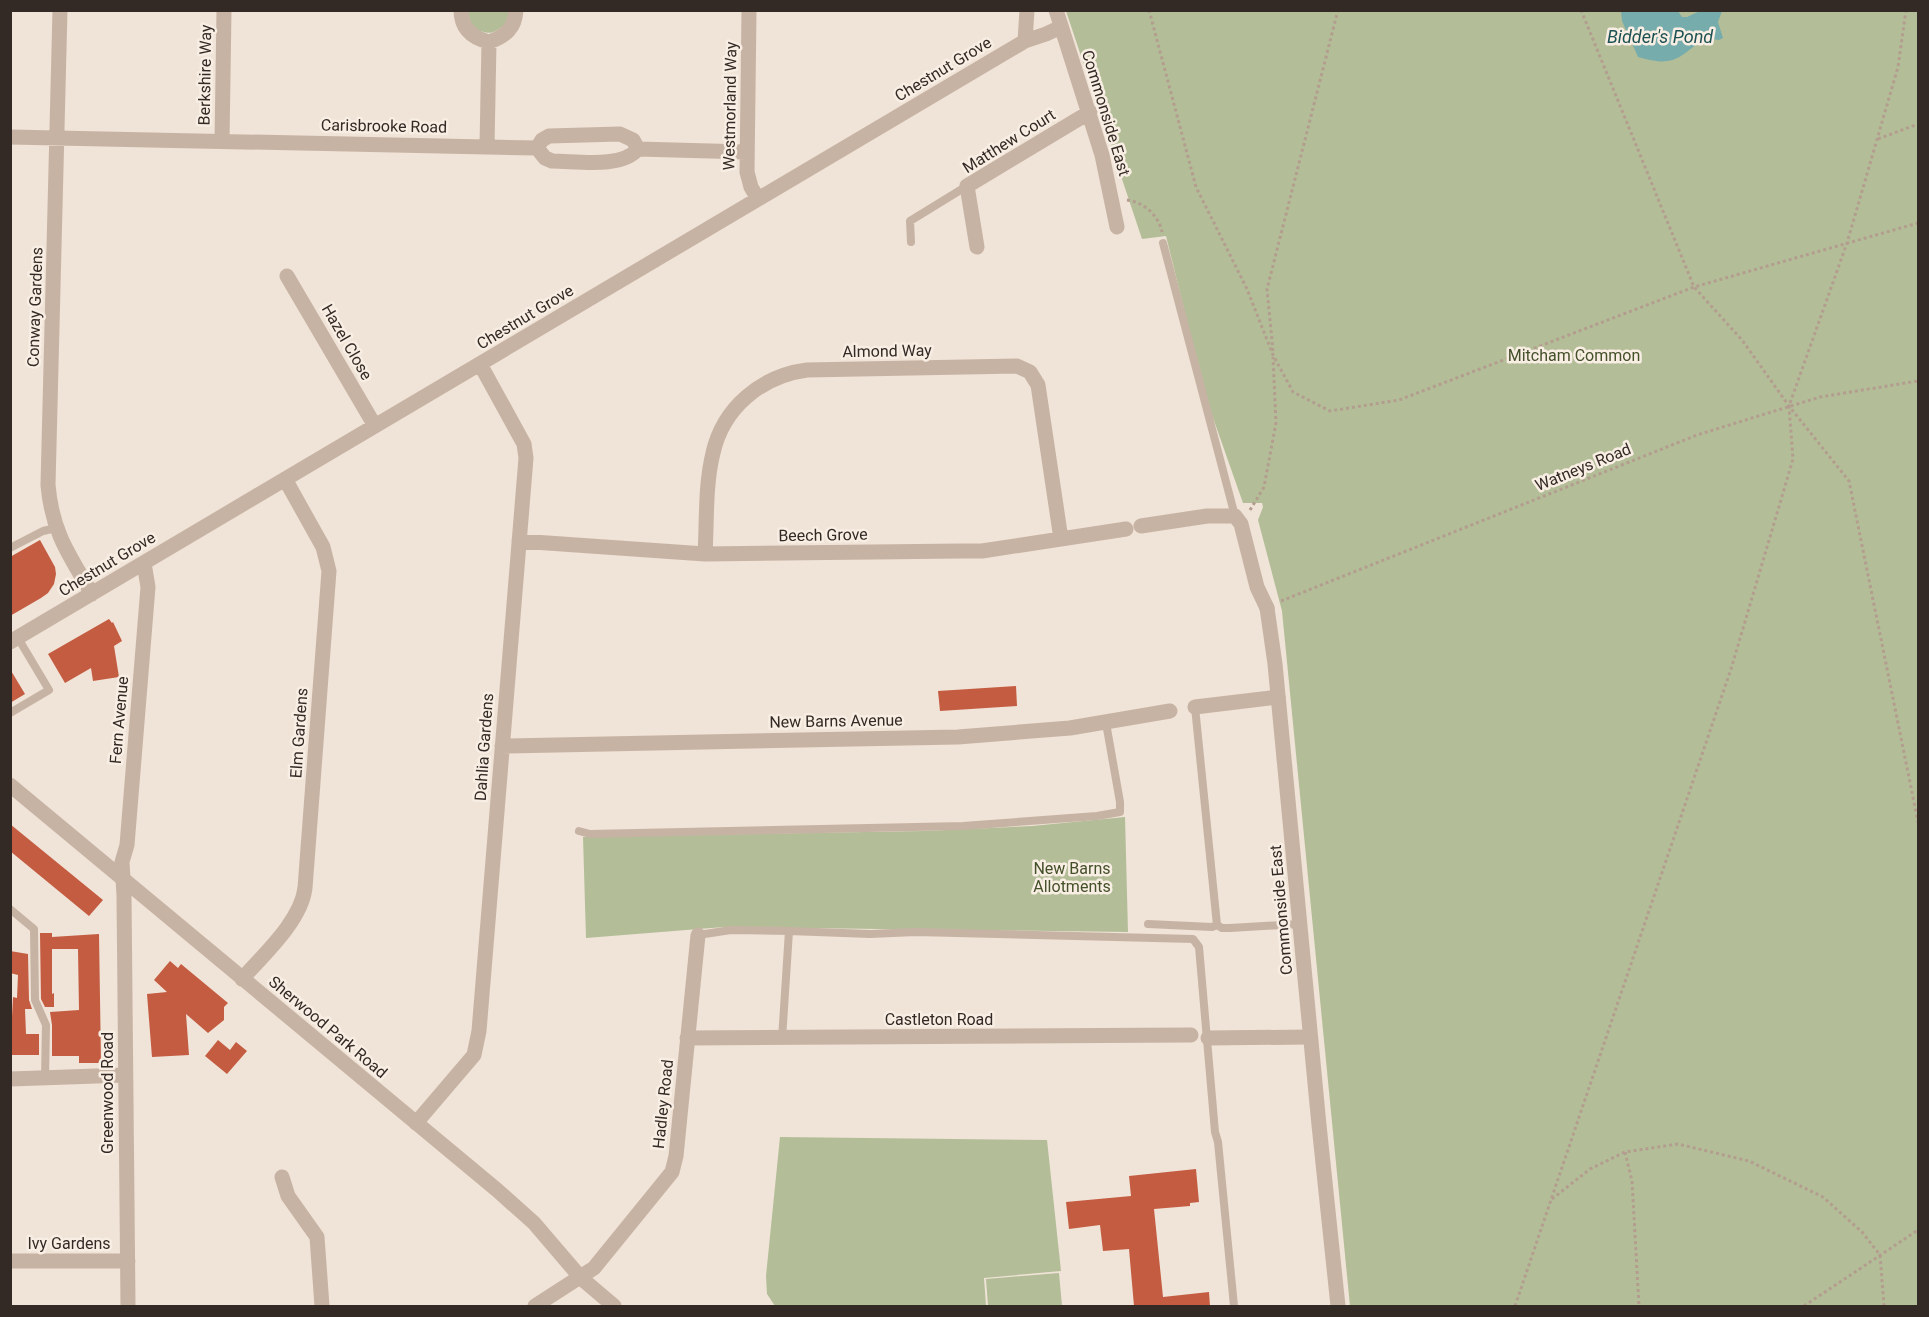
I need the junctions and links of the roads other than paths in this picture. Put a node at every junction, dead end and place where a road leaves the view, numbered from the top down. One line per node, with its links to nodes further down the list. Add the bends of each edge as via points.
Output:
1 (60, 10): 13 (street, Conway Gardens)
2 (224, 10): 14 (street, Berkshire Way)
3 (461, 10): 10 (street, via 467,31)
4 (516, 10): 10 (street, via 509,32)
5 (749, 10): 18 (street, Westmorland Way)
6 (1027, 10): 9 (street)
7 (1056, 10): 8 (street, Commonside East)
8 (1061, 27): 9 (street, Chestnut Grove); 11 (street, Commonside East)
9 (1025, 41): 20 (street, Chestnut Grove)
10 (489, 42): 15 (street)
11 (1090, 112): 19 (street, Matthew Court); 21 (street, Commonside East)
12 (10, 137): 13 (street, Carisbrooke Road)
13 (57, 137): 14 (street, Carisbrooke Road); 31 (street, Conway Gardens, via 48,484)
14 (222, 141): 15 (street, Carisbrooke Road)
15 (487, 146): 16 (street, Carisbrooke Road)
16 (537, 148): 17 (street, Carisbrooke Road, via 552,161 614,162 633,155); 17 (street, via 549,135 620,134 633,140)
17 (638, 148): 18 (street)
18 (746, 152): 20 (street, Westmorland Way, via 748,179)
19 (967, 186): 22 (lane, via 910,221); 24 (street, Matthew Court)
20 (758, 199): 26 (street, Chestnut Grove)
21 (1117, 227)
22 (911, 242)
23 (1163, 243): 29 (lane)
24 (977, 247)
25 (287, 276): 27 (street, Hazel Close)
26 (480, 364): 27 (street, Chestnut Grove); 34 (street, Dahlia Gardens, via 524,444)
27 (375, 426): 28 (street, Chestnut Grove)
28 (285, 479): 37 (street, Chestnut Grove); 55 (street, Elm Gardens, via 322,547 329,571 305,888 295,917)
29 (1238, 520): 30 (street, via 1207,516); 40 (street, Commonside East, via 1267,608)
30 (1142, 526)
31 (56, 528): 35 (lane); 38 (street, Conway Gardens)
32 (1126, 529): 33 (street, Beech Grove)
33 (1061, 539): 36 (street, Beech Grove, via 961,552); 36 (street, Almond Way, via 1038,385 1030,372 1017,366 807,370 782,375 754,390 724,425 710,468)
34 (519, 541): 36 (street, Beech Grove); 45 (street, Dahlia Gardens)
35 (10, 548)
36 (705, 554)
37 (144, 563): 38 (street, Chestnut Grove); 48 (street, Fern Avenue, via 148,587 127,845 122,862)
38 (92, 594): 39 (street, Chestnut Grove)
39 (14, 640): 43 (lane, via 49,690)
40 (1278, 697): 41 (street); 51 (street, Commonside East)
41 (1195, 707): 52 (lane)
42 (1170, 711): 44 (street, New Barns Avenue)
43 (10, 713)
44 (1106, 723): 45 (street, New Barns Avenue, via 946,737); 47 (lane, via 1120,812 963,826 590,834)
45 (502, 746): 64 (street, Dahlia Gardens, via 478,1043 474,1055)
46 (10, 784): 48 (street, Sherwood Park Road)
47 (579, 831)
48 (124, 878): 55 (street, Sherwood Park Road); 61 (street, Greenwood Road)
49 (10, 909): 62 (lane, via 34,929 34,1000 46,1025)
50 (1148, 924): 52 (lane)
51 (1300, 924): 52 (lane, via 1230,928); 57 (street, Commonside East)
52 (1218, 925)
53 (789, 931): 54 (lane, via 731,930); 59 (lane); 60 (lane, via 1193,939 1199,947)
54 (698, 935): 58 (street, Hadley Road)
55 (242, 979): 64 (street, Sherwood Park Road)
56 (1191, 1035): 59 (street, Castleton Road)
57 (1310, 1037): 60 (street); 74 (street, Commonside East)
58 (687, 1038): 59 (street, Castleton Road); 68 (street, Hadley Road, via 672,1172 594,1268)
59 (782, 1038)
60 (1208, 1038): 73 (lane)
61 (125, 1075): 62 (street); 67 (street, Greenwood Road)
62 (45, 1078): 63 (street)
63 (10, 1079)
64 (416, 1123): 68 (street, Sherwood Park Road, via 522,1211)
65 (282, 1177): 70 (street, via 288,1196 317,1238)
66 (10, 1261): 67 (street, Ivy Gardens)
67 (128, 1261): 69 (street, Greenwood Road)
68 (581, 1278): 71 (street, Hadley Road); 72 (street, Sherwood Park Road)
69 (128, 1306)
70 (321, 1306)
71 (535, 1306)
72 (614, 1306)
73 (1234, 1306)
74 (1338, 1306)

